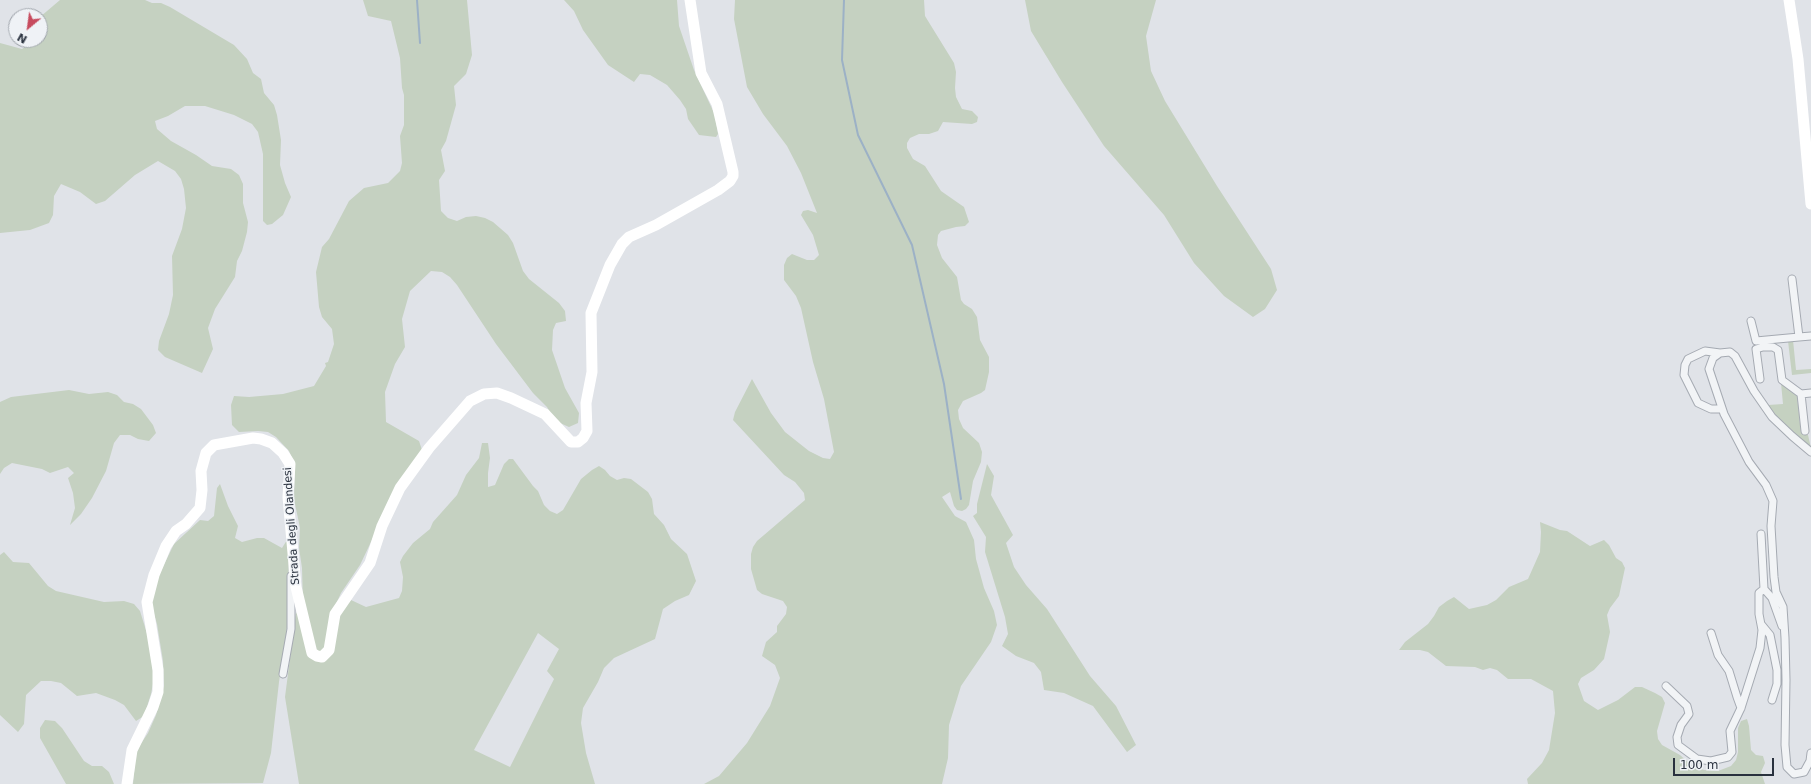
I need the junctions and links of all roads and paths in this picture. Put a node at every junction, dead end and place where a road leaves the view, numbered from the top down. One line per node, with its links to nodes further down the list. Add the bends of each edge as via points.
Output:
1 (690, 0): 16 (main road, Strada degli Olandesi, via 701,73 717,104 734,172 730,181 718,190 629,237 610,265 590,319 592,372 586,407 586,431 583,438 578,442 571,442 545,414 497,393 484,394 470,402 429,448 400,488 382,526 370,563 335,614 329,650 322,657 312,653 296,587)
2 (1789, 0): 3 (main road, via 1798,60)
3 (1811, 204)
4 (1792, 278): 7 (street)
5 (1751, 322): 7 (street, via 1756,341)
6 (1811, 336): 7 (street)
7 (1799, 337)
8 (1720, 352): 12 (street, via 1713,358 1709,369); 12 (street, via 1706,351 1688,359 1684,375 1698,403 1711,409); 14 (street, via 1730,352 1735,356 1754,391 1772,416)
9 (1760, 379): 11 (street, via 1756,349 1774,347 1778,350 1782,380)
10 (1811, 393): 11 (street)
11 (1801, 394): 13 (street)
12 (1722, 409): 19 (street, via 1748,462 1766,485 1773,501 1771,526 1774,577 1776,592 1783,607)
13 (1805, 431)
14 (1811, 452)
15 (1761, 534): 17 (street)
16 (294, 562): 21 (street, via 290,581 291,629); 26 (main road, Strada degli Olandesi, via 288,497 290,464 272,443 261,439 253,438 214,445 206,453 201,471 200,508 176,531 166,546 154,575 147,602 158,670 158,692 132,750)
17 (1764, 589): 18 (street, via 1759,593); 19 (street, via 1772,598)
18 (1760, 624): 23 (street, via 1770,635 1777,670); 24 (street, via 1760,648)
19 (1784, 632): 25 (street, via 1787,767 1794,774 1804,772)
20 (1712, 634): 24 (street, via 1718,655 1729,671 1736,697)
21 (283, 674)
22 (1666, 686): 24 (street, via 1687,706 1689,714 1677,736 1678,745 1697,759 1705,761 1728,757 1732,752 1730,731)
23 (1772, 700)
24 (1742, 708)
25 (1811, 753)
26 (127, 784)

